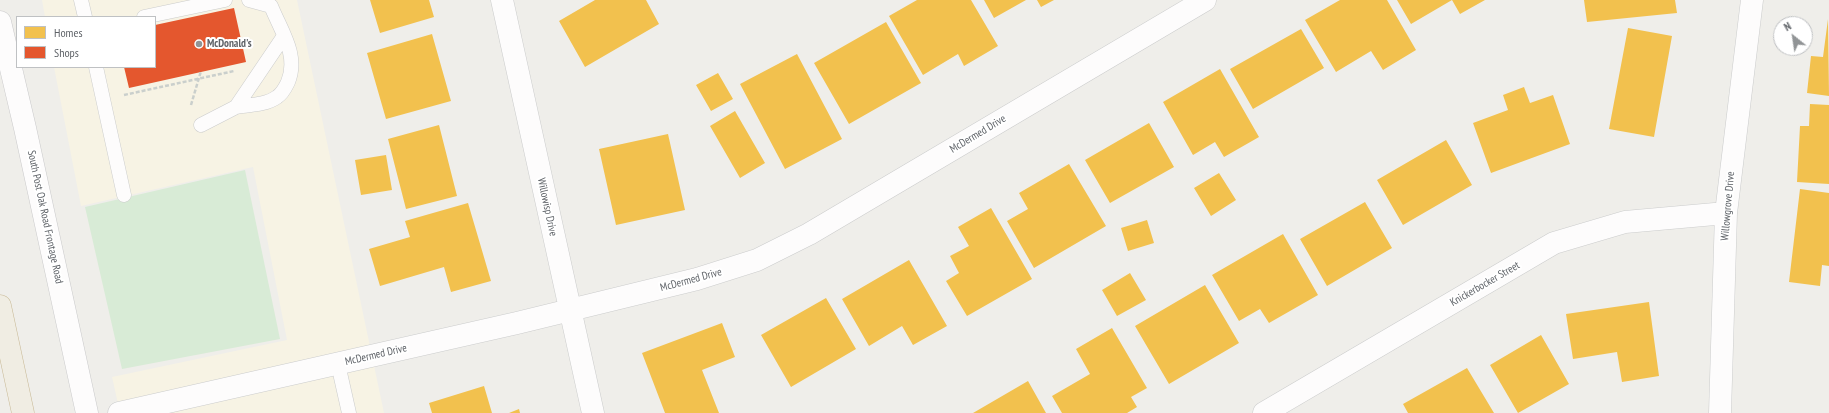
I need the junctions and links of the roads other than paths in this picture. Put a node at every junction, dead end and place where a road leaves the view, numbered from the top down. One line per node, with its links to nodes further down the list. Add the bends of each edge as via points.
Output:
1 (81, 0): 7 (lane)
2 (225, 0): 8 (lane)
3 (249, 0): 10 (lane, via 270,6)
4 (502, 0): 17 (street, Willowisp Drive)
5 (1205, 0): 17 (street, McDermed Drive, via 810,234 764,257 697,279)
6 (1752, 0): 15 (street, Willowgrove Drive)
7 (85, 16)
8 (149, 16)
9 (0, 22): 21 (street, South Post Oak Road Frontage Road)
10 (284, 36): 12 (lane); 12 (lane, via 290,47 292,62 285,90 267,102)
11 (96, 68): 14 (lane)
12 (236, 108): 13 (lane)
13 (201, 125)
14 (124, 195)
15 (1726, 212): 25 (street, Knickerbocker Street, via 1625,222 1554,243); 26 (street, Willowgrove Drive)
16 (0, 306): 20 (highway)
17 (570, 310): 18 (street, McDermed Drive); 24 (street, Willowisp Drive)
18 (338, 364): 19 (street, McDermed Drive); 23 (lane)
19 (179, 406): 22 (street, McDermed Drive)
20 (24, 413)
21 (87, 413)
22 (119, 413)
23 (349, 413)
24 (593, 413)
25 (1264, 413)
26 (1720, 413)

